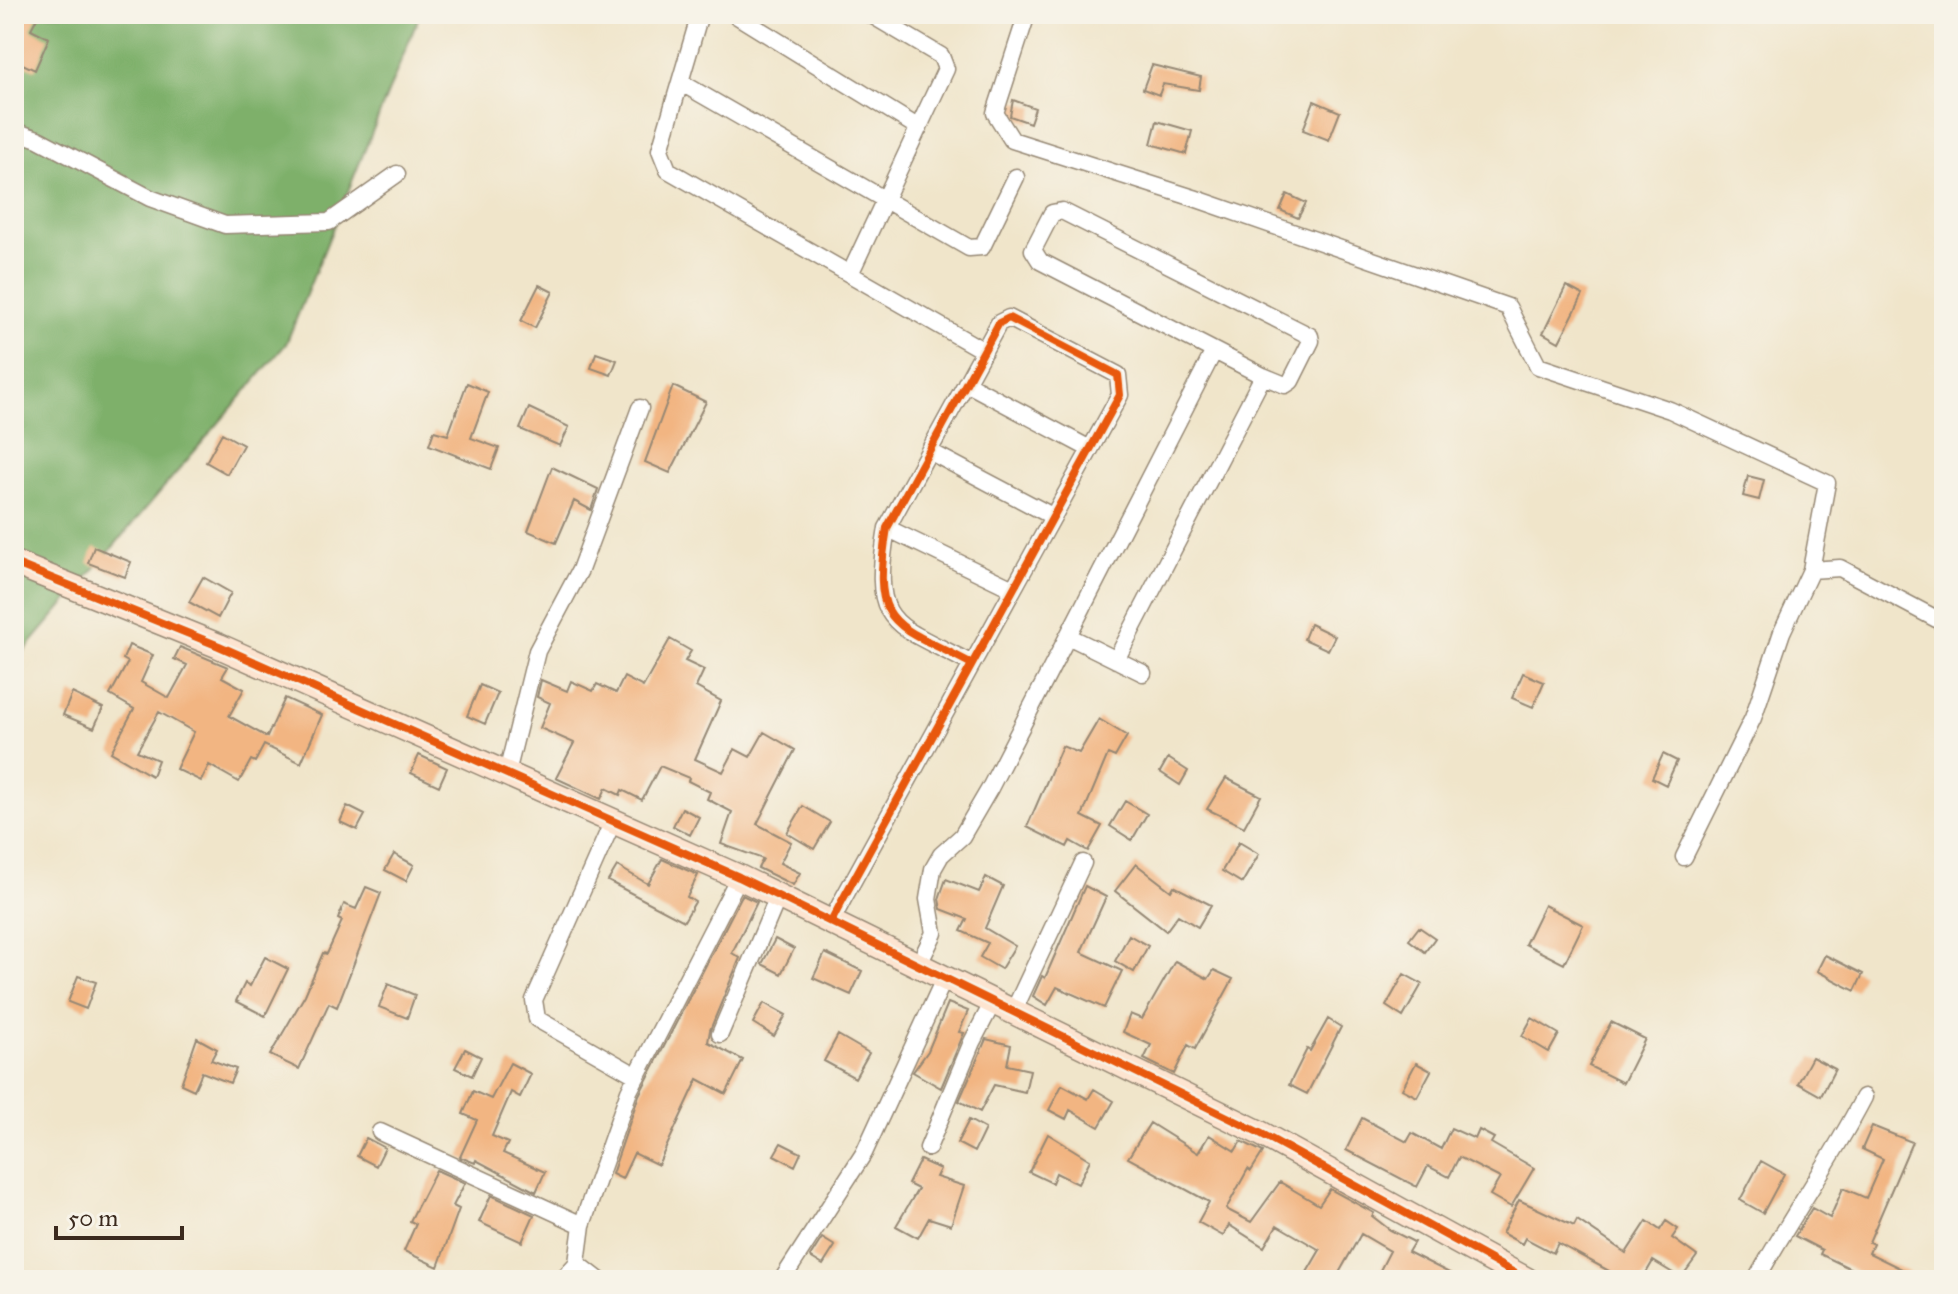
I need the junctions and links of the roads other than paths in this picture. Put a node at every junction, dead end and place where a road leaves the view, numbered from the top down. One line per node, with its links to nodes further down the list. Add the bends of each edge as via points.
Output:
1 (700, 14): 5 (street)
2 (734, 14): 6 (street)
3 (870, 14): 6 (street, via 945,62)
4 (1027, 14): 22 (street, via 995,113 1012,140 1508,307 1538,366 1670,410 1827,483)
5 (680, 82): 10 (street); 11 (street, via 660,150 668,170)
6 (919, 128): 10 (street)
7 (14, 131): 8 (street, via 150,198 225,225 329,222)
8 (397, 174)
9 (1016, 177): 10 (street, via 976,250)
10 (884, 201): 11 (street)
11 (850, 274): 12 (street)
12 (984, 351): 15 (street); 17 (street, via 999,323 1017,319 1118,375 1120,395)
13 (1214, 351): 14 (street); 14 (street, via 1034,256 1052,213 1062,211 1310,336 1291,381 1285,385); 25 (street)
14 (1263, 376): 26 (street)
15 (966, 383): 17 (street); 18 (street)
16 (640, 408): 29 (street, via 580,570 537,651)
17 (1090, 449): 19 (street)
18 (929, 451): 19 (street); 20 (street)
19 (1052, 516): 23 (street)
20 (887, 528): 23 (street); 27 (street, via 881,564 885,606 893,622)
21 (14, 563): 29 (street)
22 (1811, 570): 24 (street, via 1840,568); 31 (street, via 1782,632 1753,718)
23 (1013, 589): 27 (street)
24 (1944, 623)
25 (1068, 636): 26 (street); 36 (street, via 990,788 962,836 933,869 928,899 934,933)
26 (1116, 660): 28 (street)
27 (972, 664): 35 (street)
28 (1143, 673)
29 (507, 773): 30 (street)
30 (613, 821): 33 (street); 40 (street, via 534,1000 537,1019)
31 (1684, 857)
32 (1083, 863): 38 (street)
33 (739, 877): 34 (street); 40 (street)
34 (778, 897): 35 (street); 39 (street)
35 (831, 922): 36 (street)
36 (919, 964): 37 (street)
37 (945, 977): 38 (street); 48 (street, via 864,1153)
38 (1004, 1005): 43 (street, via 972,1042); 49 (street, via 1260,1133)
39 (720, 1034)
40 (637, 1076): 44 (street)
41 (1864, 1097): 50 (street)
42 (380, 1132): 44 (street)
43 (928, 1148)
44 (582, 1225): 45 (street)
45 (577, 1263): 46 (street); 47 (street)
46 (562, 1280)
47 (599, 1280)
48 (782, 1280)
49 (1527, 1280)
50 (1756, 1280)

